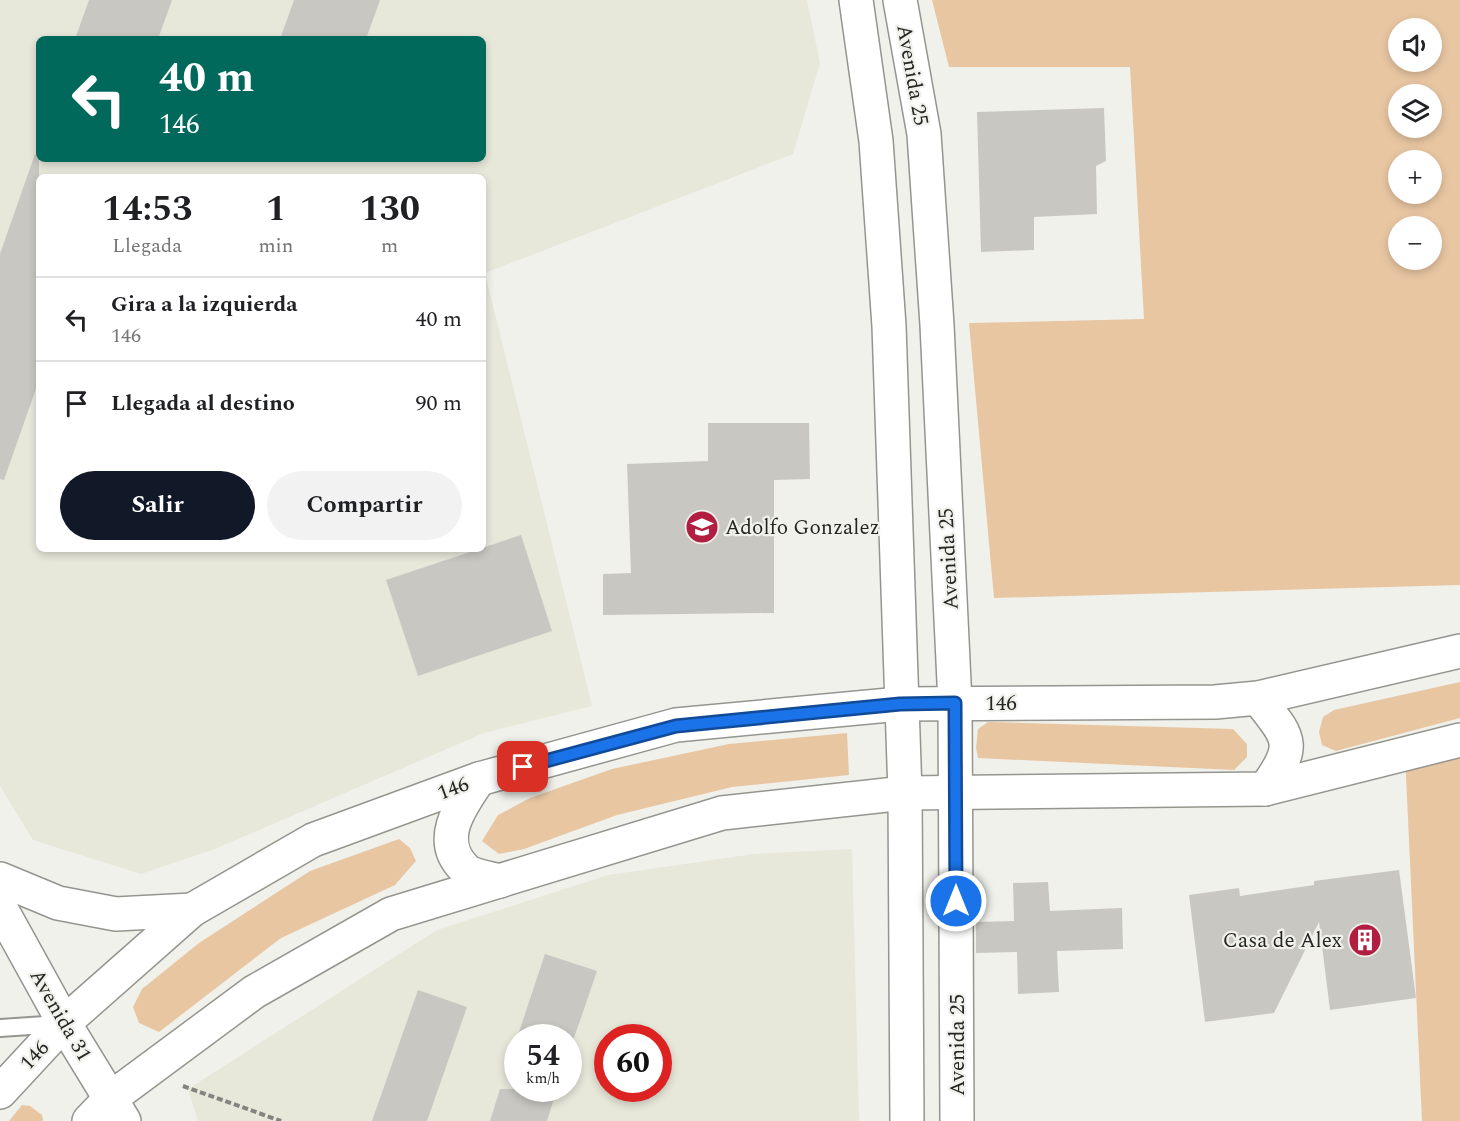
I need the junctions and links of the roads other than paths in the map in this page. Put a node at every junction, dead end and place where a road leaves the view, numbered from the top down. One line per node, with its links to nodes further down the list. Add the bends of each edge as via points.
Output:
1 (856, 0): 6 (main road, via 876,141 888,314)
2 (900, 0): 5 (main road, Avenida 25, via 924,134)
3 (1460, 651): 4 (main road, 146)
4 (1258, 698): 5 (main road, 146, via 1215,702); 9 (main road, via 1288,743 1283,764)
5 (955, 703): 6 (main road, 146); 10 (main road, Avenida 25)
6 (900, 704): 8 (main road, 146, via 676,726); 11 (main road)
7 (1460, 740): 9 (main road)
8 (479, 779): 13 (main road, via 454,816 455,854 465,870); 15 (main road, 146, via 313,840)
9 (1265, 789): 10 (main road)
10 (955, 792): 11 (main road); 21 (main road, Avenida 25)
11 (904, 793): 13 (main road, via 722,813); 20 (main road)
12 (0, 879): 15 (main road, via 58,903 116,914)
13 (500, 881): 19 (main road, via 391,914 254,992 144,1072)
14 (0, 907): 16 (main road, Avenida 31)
15 (192, 910): 16 (main road, 146)
16 (64, 1023): 17 (lane); 18 (main road, 146); 19 (main road, Avenida 31)
17 (0, 1028)
18 (0, 1092)
19 (108, 1113)
20 (907, 1121)
21 (957, 1121)

